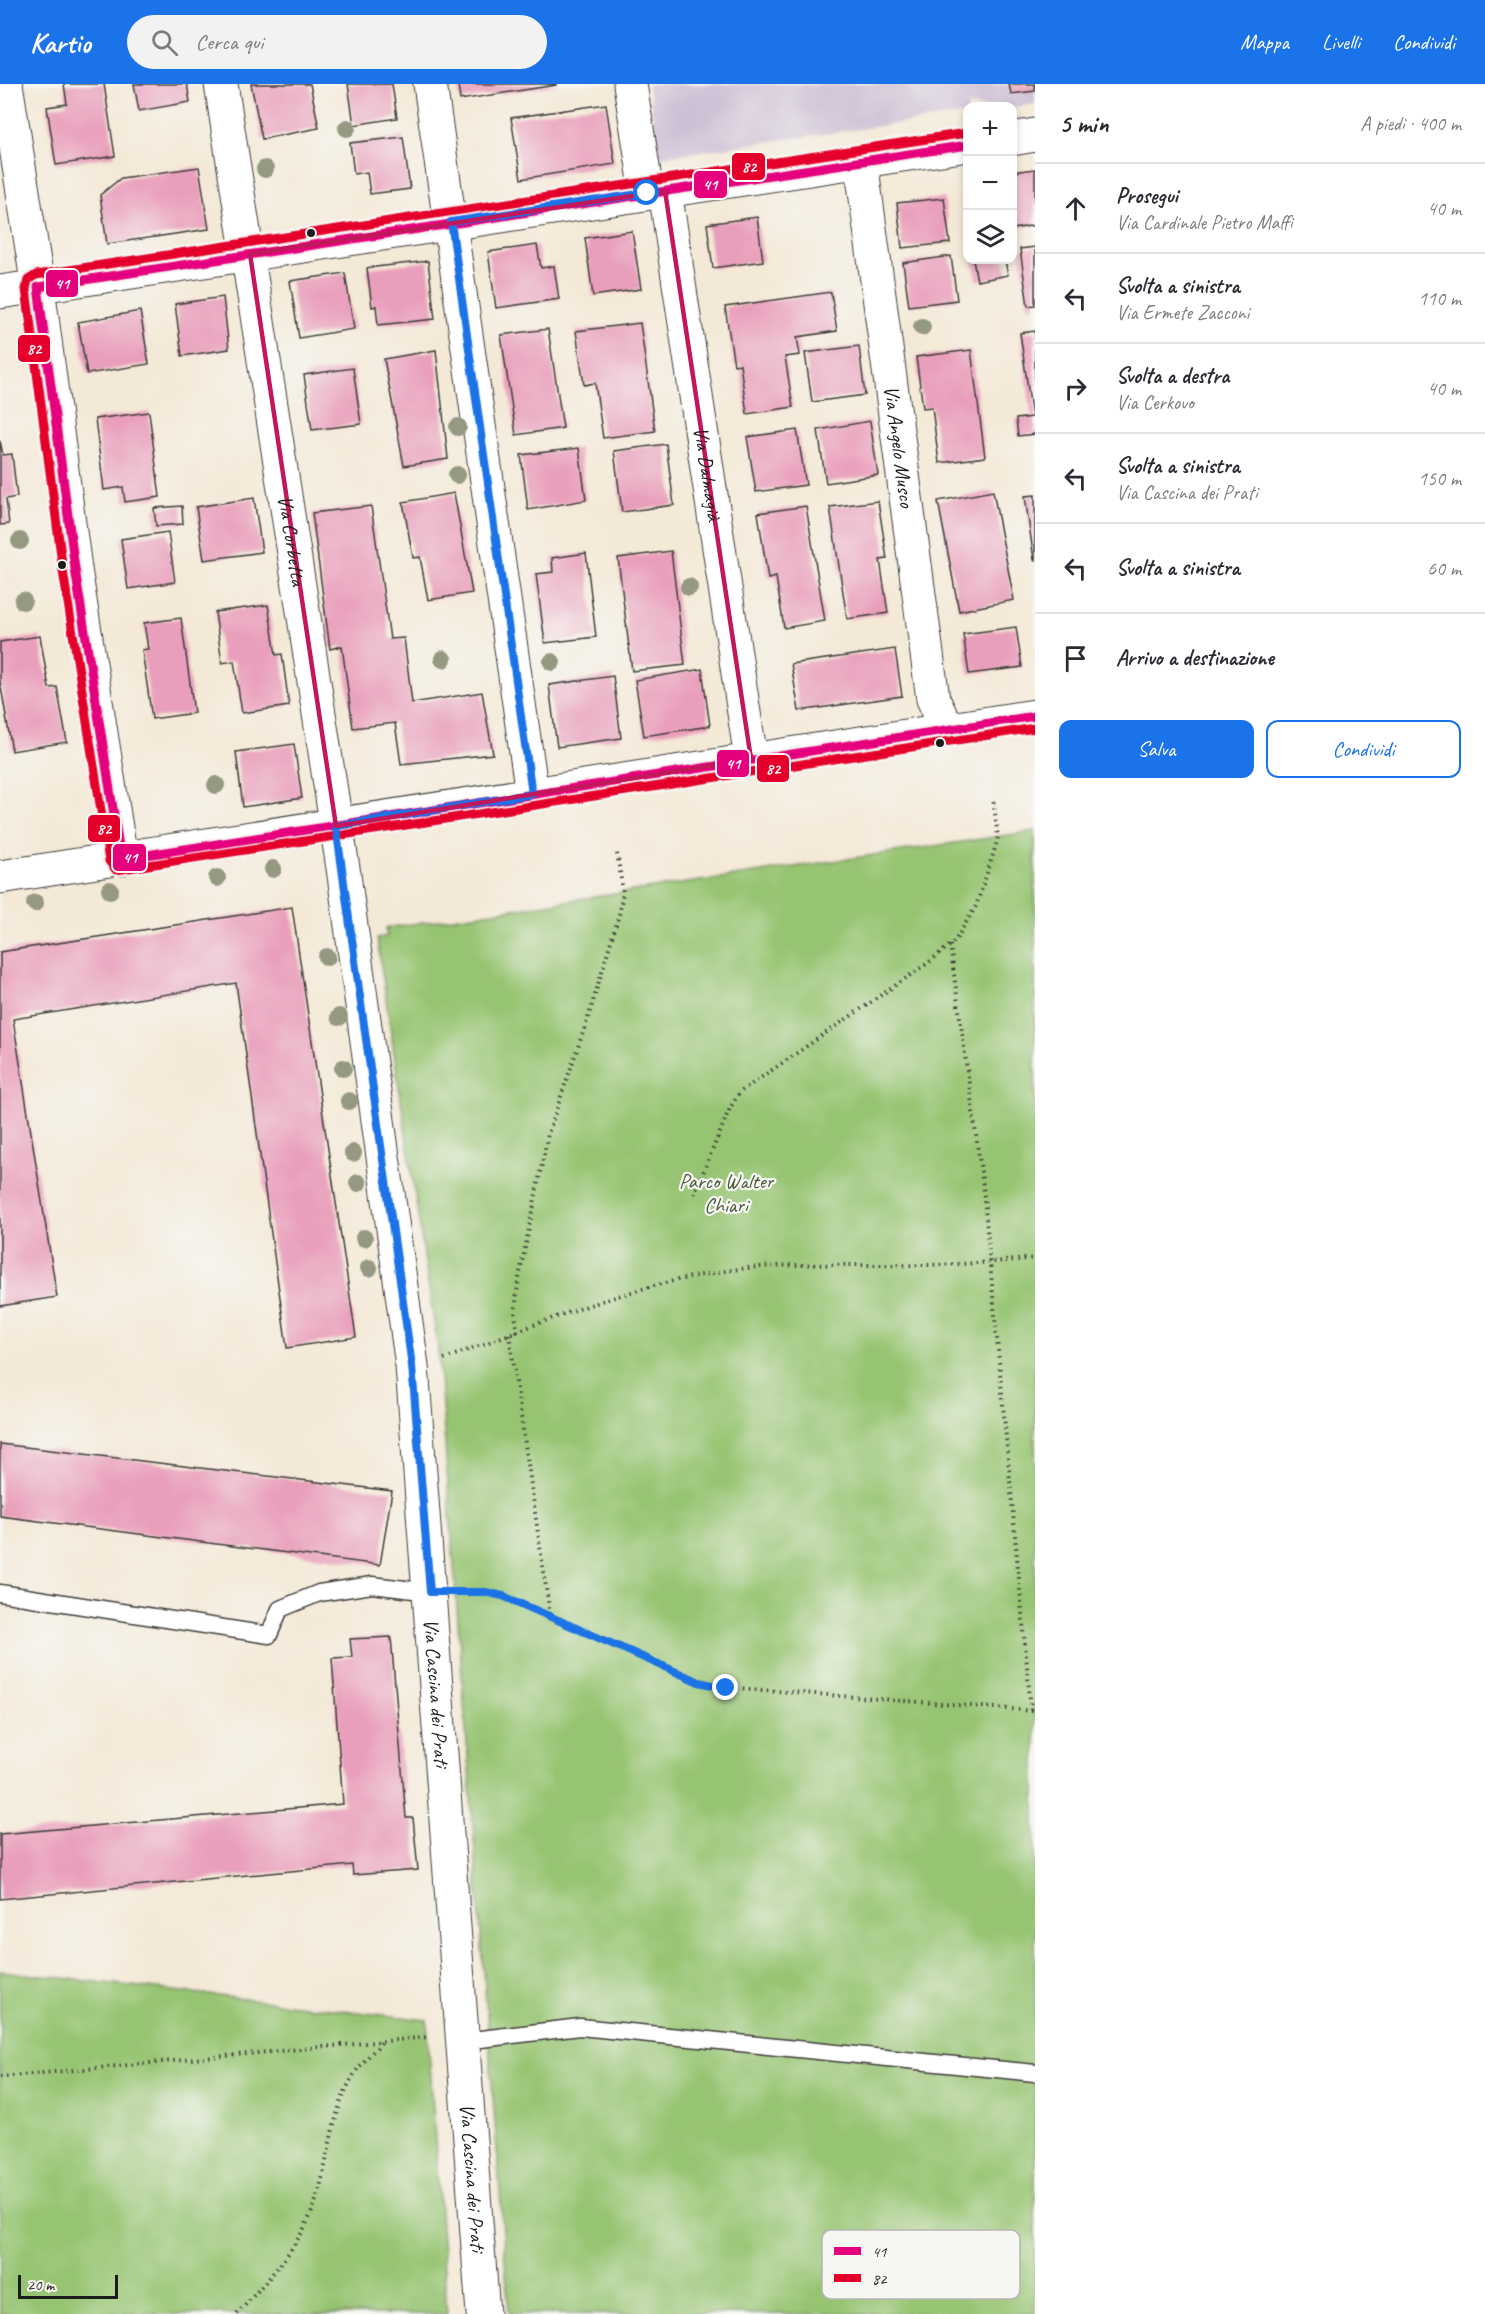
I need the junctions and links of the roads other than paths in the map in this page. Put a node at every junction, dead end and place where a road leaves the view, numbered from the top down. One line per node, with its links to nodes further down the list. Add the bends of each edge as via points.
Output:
1 (6, 84): 12 (street)
2 (221, 84): 11 (street, Via Corbetta)
3 (430, 84): 10 (street)
4 (630, 84): 9 (street, Via Dalmagià)
5 (1035, 135): 6 (street)
6 (1017, 138)
7 (963, 146): 8 (street)
8 (861, 161): 9 (street); 15 (street, Via Angelo Musco, via 933,699)
9 (656, 192): 10 (street); 16 (street, Via Dalmagià)
10 (451, 222): 11 (street); 17 (street)
11 (250, 254): 12 (street); 18 (street, Via Corbetta)
12 (38, 286): 13 (street); 19 (street, via 75,569)
13 (0, 292)
14 (1035, 716): 15 (street)
15 (947, 729): 16 (street)
16 (751, 759): 17 (street)
17 (532, 794): 18 (street)
18 (336, 826): 19 (street); 21 (street, Via Cascina dei Prati, via 412,1366)
19 (121, 859): 20 (street)
20 (0, 877)
21 (430, 1592): 22 (lane, via 372,1585 319,1593 280,1609 269,1635); 23 (street, Via Cascina dei Prati)
22 (0, 1593)
23 (464, 2037): 24 (lane, via 580,2027); 25 (street, Via Cascina dei Prati)
24 (1035, 2073)
25 (483, 2314)

